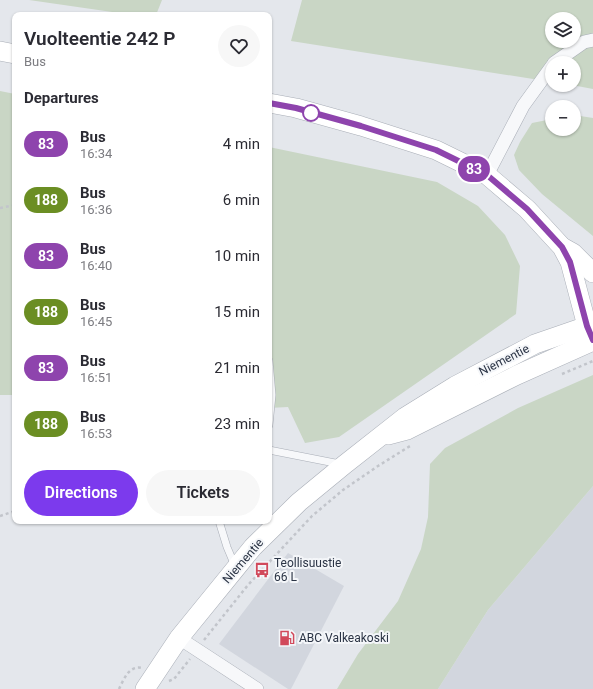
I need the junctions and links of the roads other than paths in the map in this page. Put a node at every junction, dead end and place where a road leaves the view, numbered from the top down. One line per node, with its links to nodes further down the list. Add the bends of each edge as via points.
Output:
1 (593, 40): 4 (street, via 584,42)
2 (0, 51): 3 (main road)
3 (12, 53)
4 (564, 56)
5 (545, 76): 7 (street, via 523,106)
6 (272, 104): 7 (main road, via 361,126 436,150)
7 (487, 175): 8 (main road, via 527,209)
8 (562, 247): 9 (main road, via 573,253); 10 (main road, via 570,262)
9 (593, 273)
10 (592, 333): 12 (main road, Niementie, via 535,344 495,364 405,416)
11 (272, 451): 12 (lane)
12 (344, 464): 14 (main road, Niementie, via 299,502)
13 (220, 524): 14 (lane)
14 (236, 567): 15 (main road, Niementie)
15 (179, 638): 16 (main road, Niementie); 17 (street)
16 (145, 689)
17 (257, 689)

